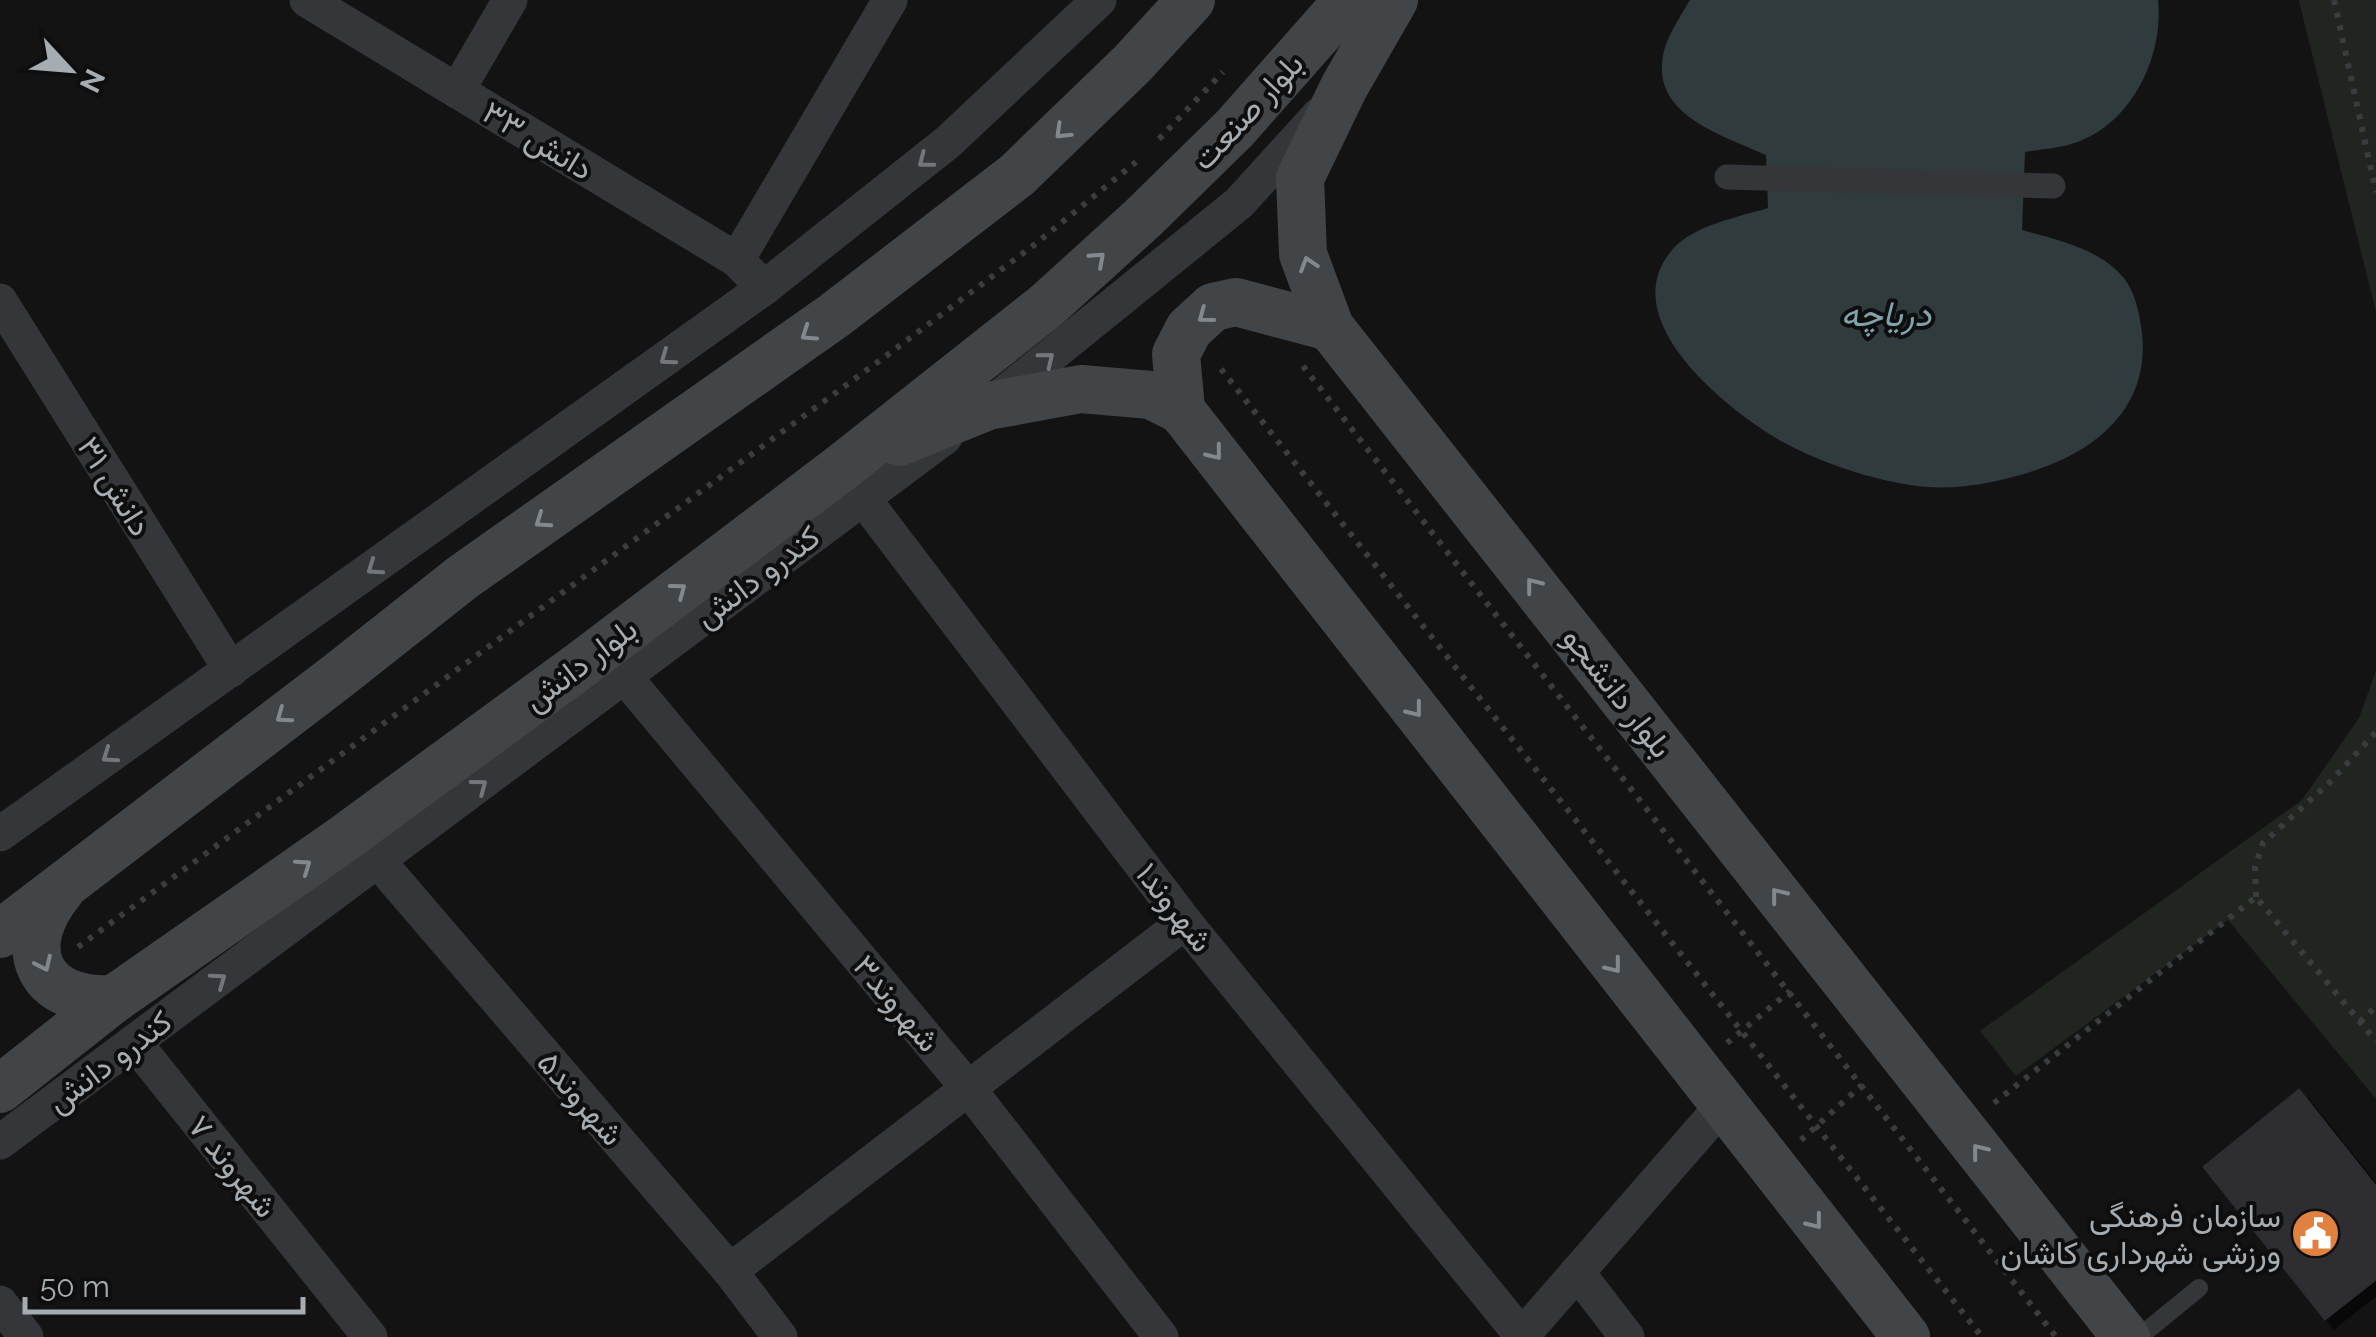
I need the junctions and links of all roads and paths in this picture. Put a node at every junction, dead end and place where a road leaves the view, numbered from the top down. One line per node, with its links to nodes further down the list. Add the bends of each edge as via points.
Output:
1 (306, 0): 14 (street, دانش ۳۳)
2 (510, 0): 14 (street)
3 (890, 0): 21 (street)
4 (1067, 0): 12 (street)
5 (1100, 0): 12 (street)
6 (1191, 0): 31 (main road, one-way to 31, via 1017,176 835,315)
7 (1348, 0): 20 (main road, بلوار صنعت, via 1235,128)
8 (1394, 0): 13 (main road, بلوار دانشجو)
9 (1419, 0): 13 (street)
10 (2334, 0): 19 (path)
11 (1234, 62): 15 (path)
12 (1012, 85): 22 (street, one-way to 22)
13 (1344, 87): 25 (main road, بلوار دانشجو, one-way to 13, via 1303,254 1300,178); 27 (street, one-way to 13, via 1240,203)
14 (457, 91): 21 (street, دانش ۳۳)
15 (1151, 146)
16 (1137, 160): 41 (path, via 874,365)
17 (1727, 177): 18 (street)
18 (2053, 186)
19 (2376, 192)
20 (1143, 218): 29 (main road, بلوار دانش, one-way to 20)
21 (737, 260): 22 (street, دانش ۳۳)
22 (764, 288): 30 (street, one-way to 30)
23 (0, 301): 32 (street, دانش ۳۱)
24 (1255, 306): 25 (main road); 26 (main road, one-way to 26, via 1213,307); 43 (path)
25 (1330, 327): 42 (main road, بلوار دانشجو, one-way to 25)
26 (1189, 329): 28 (main road, via 1176,354); 47 (path)
27 (988, 406): 28 (main road, via 1081,389 1150,395); 29 (main road)
28 (1181, 410): 52 (main road, one-way to 52)
29 (852, 482): 33 (street, کندرو دانش); 39 (street, شهروند۱); 44 (main road, بلوار دانش, one-way to 29)
30 (430, 528): 31 (street); 32 (street, one-way to 32)
31 (462, 576): 37 (main road, one-way to 37)
32 (231, 670): 35 (street, one-way to 35)
33 (624, 676): 36 (street, کندرو دانش, one-way to 33); 53 (street, شهروند۳)
34 (2376, 732): 38 (path, via 2263,843)
35 (0, 834)
36 (379, 862): 48 (street, کندرو دانش, one-way to 36); 59 (street, شهروند۵)
37 (64, 888): 40 (main road); 44 (main road, one-way to 44, via 44,911 34,937 40,966 58,989 85,1001)
38 (2256, 897): 46 (path); 56 (path)
39 (1186, 922): 53 (street); 67 (street, شهروند۱)
40 (0, 934)
41 (64, 957)
42 (1828, 960): 43 (path); 50 (main road, بلوار دانشجو)
43 (1788, 992): 47 (path); 51 (path)
44 (114, 999): 54 (main road, بلوار دانش)
45 (2376, 1006): 46 (path)
46 (2360, 1022): 49 (path)
47 (1742, 1032): 52 (path); 55 (path)
48 (134, 1042): 57 (street, کندرو دانش); 64 (street, شهروند ۷)
49 (2376, 1042)
50 (1901, 1052): 51 (path); 56 (main road, بلوار دانشجو)
51 (1861, 1086): 55 (path); 71 (path)
52 (1709, 1087): 58 (main road); 60 (street)
53 (968, 1088): 59 (street); 66 (street, شهروند۳)
54 (0, 1089)
55 (1816, 1126): 58 (path); 70 (path)
56 (1962, 1129): 72 (main road, بلوار دانشجو, one-way to 56)
57 (0, 1142)
58 (1772, 1166): 69 (main road, one-way to 69)
59 (730, 1271): 65 (street, شهروند۵)
60 (1577, 1272): 67 (street); 68 (street)
61 (2200, 1288): 73 (lane)
62 (0, 1304): 63 (street)
63 (26, 1337)
64 (370, 1337)
65 (780, 1337)
66 (1162, 1337)
67 (1521, 1337)
68 (1627, 1337)
69 (1906, 1337)
70 (1982, 1337)
71 (2056, 1337)
72 (2126, 1337)
73 (2139, 1337)

